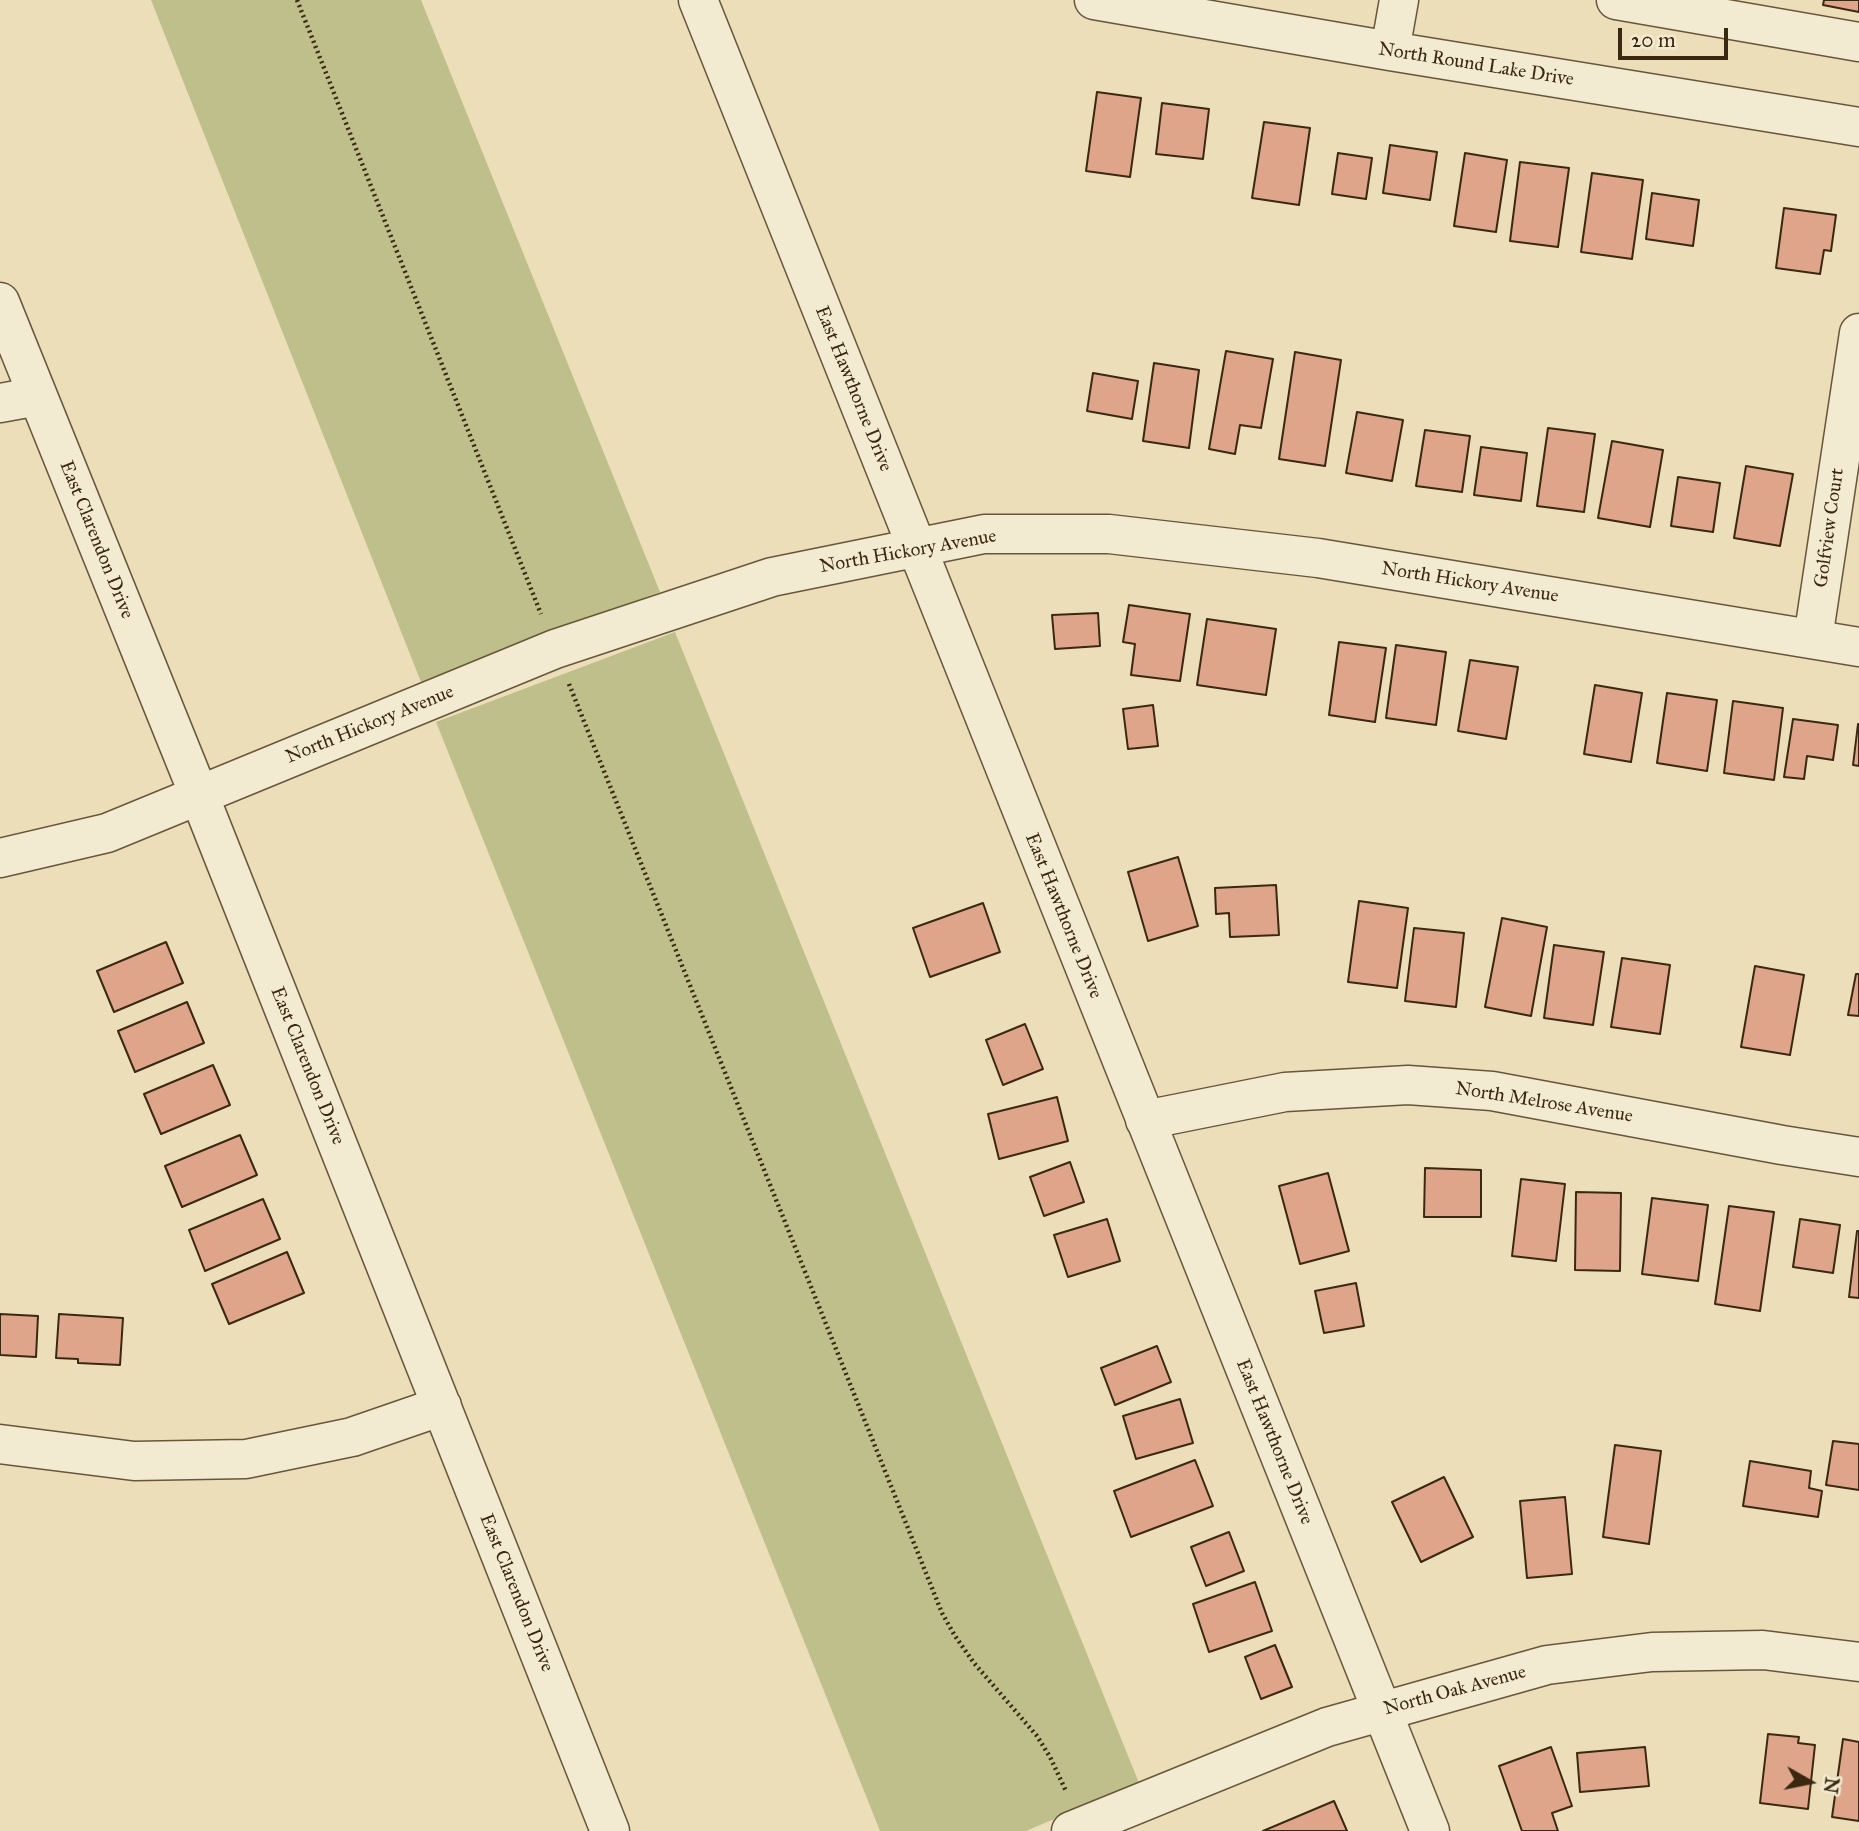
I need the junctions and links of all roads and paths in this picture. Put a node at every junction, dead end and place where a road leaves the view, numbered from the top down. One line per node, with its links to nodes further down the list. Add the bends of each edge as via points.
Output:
1 (297, 0): 14 (path)
2 (698, 0): 13 (street, East Hawthorne Drive)
3 (1094, 0): 7 (street, North Round Lake Drive)
4 (1398, 0): 7 (street)
5 (1616, 0): 6 (street)
6 (1859, 42)
7 (1390, 51): 8 (street, North Round Lake Drive)
8 (1859, 127)
9 (0, 302): 11 (street, East Clarendon Drive)
10 (1859, 333): 15 (street, Golfview Court)
11 (38, 396): 12 (street); 18 (street, East Clarendon Drive)
12 (0, 403)
13 (916, 548): 15 (street, North Hickory Avenue, via 984,534 1109,534 1318,558); 18 (street, North Hickory Avenue, via 772,577 555,649); 20 (street, East Hawthorne Drive)
14 (543, 618)
15 (1813, 639): 16 (street, North Hickory Avenue)
16 (1859, 647)
17 (568, 682): 26 (path, via 942,1613 974,1663 1037,1736 1050,1757)
18 (199, 795): 19 (street, North Hickory Avenue, via 107,832); 22 (street, East Clarendon Drive)
19 (0, 858)
20 (1145, 1120): 21 (street, North Melrose Avenue, via 1285,1092 1408,1085 1492,1091); 25 (street, East Hawthorne Drive)
21 (1859, 1157)
22 (442, 1406): 23 (street, via 352,1437 246,1459 134,1461); 27 (street, East Clarendon Drive)
23 (0, 1444)
24 (1859, 1661): 25 (street, North Oak Avenue, via 1763,1650 1652,1652 1547,1665)
25 (1381, 1711): 26 (street, North Oak Avenue); 28 (street, East Hawthorne Drive)
26 (1071, 1815)
27 (610, 1831)
28 (1430, 1831)

